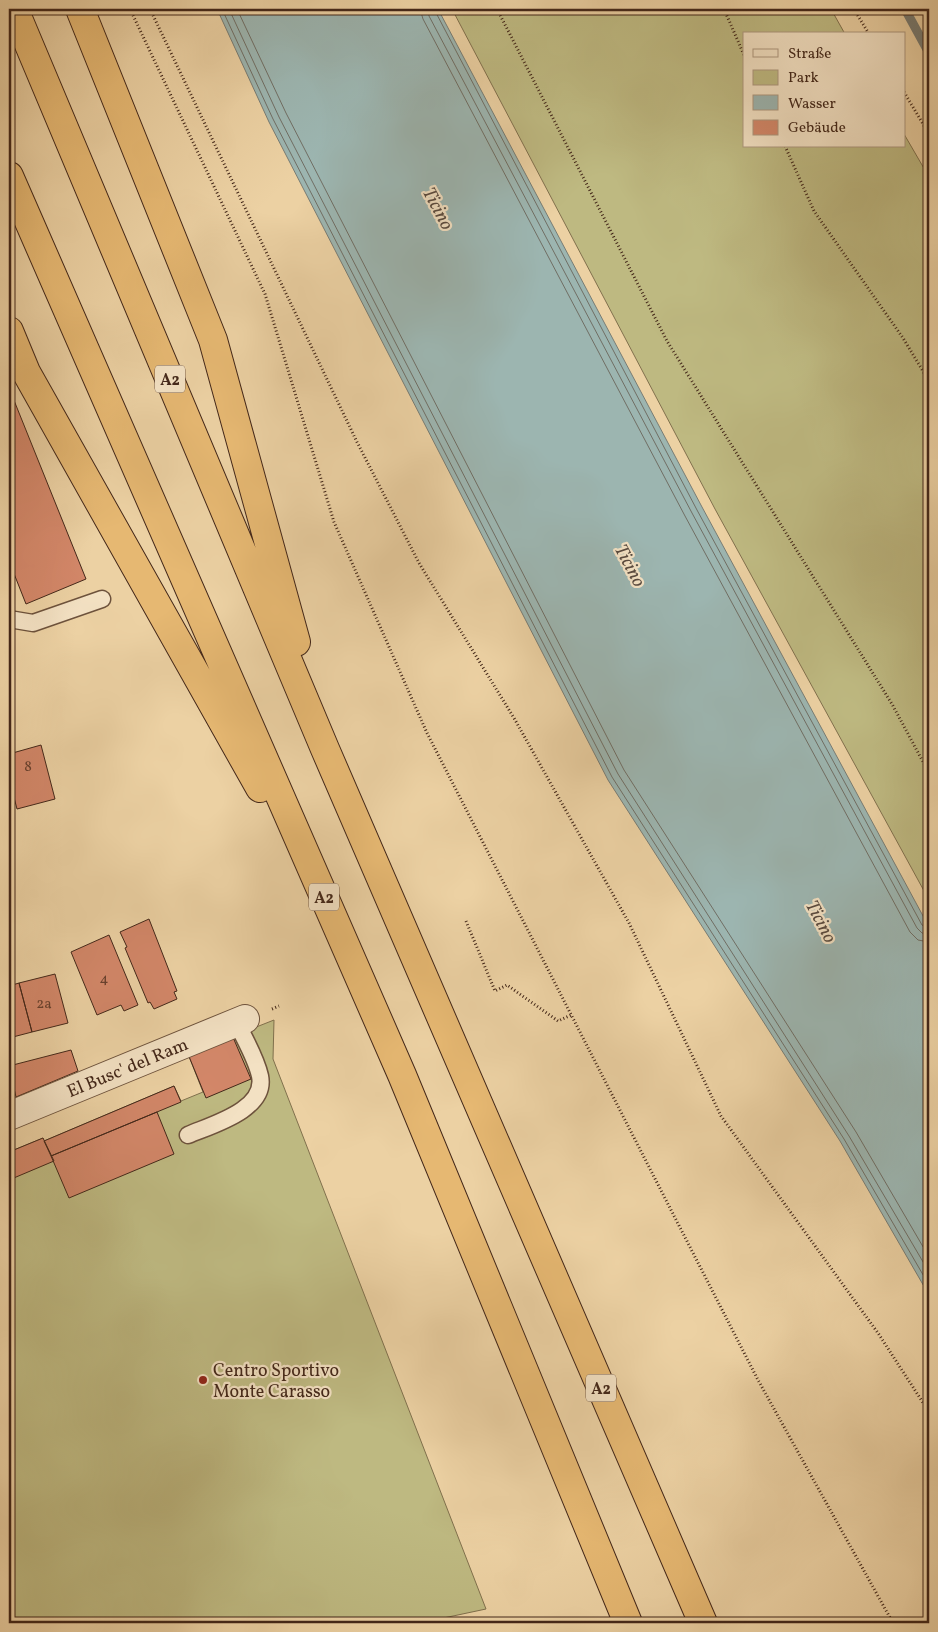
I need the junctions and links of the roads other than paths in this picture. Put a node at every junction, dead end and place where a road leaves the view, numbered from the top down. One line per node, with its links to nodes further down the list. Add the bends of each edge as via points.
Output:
1 (14, 9): 7 (highway, A2)
2 (80, 9): 7 (highway, via 213,340)
3 (9, 176): 8 (highway, A2)
4 (9, 331): 8 (highway, via 30,381)
5 (102, 599): 6 (lane, via 33,623)
6 (9, 618)
7 (325, 749): 13 (highway, A2)
8 (331, 913): 12 (highway, A2, via 402,1075)
9 (241, 1021): 10 (street, El Busc' del Ram); 11 (lane, via 260,1078 257,1098 243,1110)
10 (9, 1116)
11 (188, 1136)
12 (628, 1623)
13 (703, 1623)

